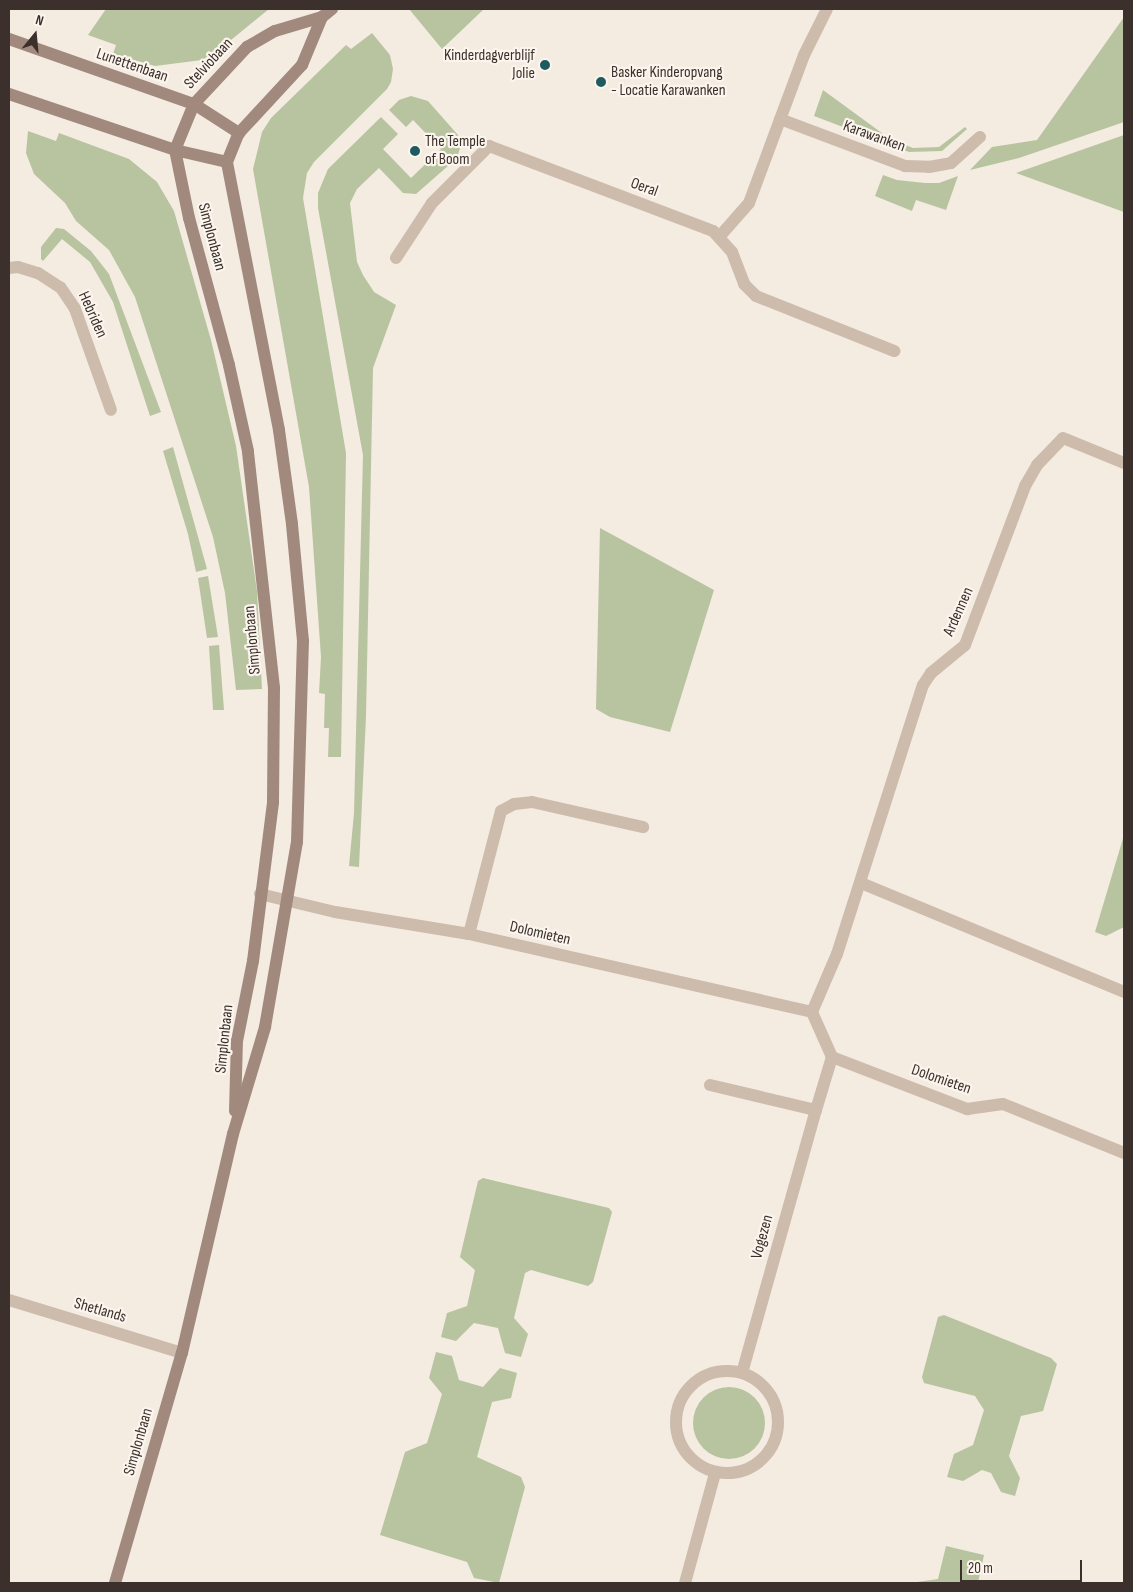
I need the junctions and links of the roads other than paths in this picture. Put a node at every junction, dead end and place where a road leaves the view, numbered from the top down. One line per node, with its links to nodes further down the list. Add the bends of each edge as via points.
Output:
1 (827, 9): 6 (street, via 804,55)
2 (327, 13): 5 (street, Stelviobaan, via 275,31 247,47); 7 (street, Stelviobaan, via 302,65)
3 (9, 38): 5 (street, Lunettenbaan)
4 (9, 94): 9 (street)
5 (194, 104): 7 (street, Lunettenbaan); 9 (street, Stelviobaan)
6 (780, 119): 8 (street, Karawanken, via 906,166 929,167 951,163); 11 (street, via 749,203)
7 (239, 133): 10 (street, Stelviobaan)
8 (980, 137)
9 (175, 150): 10 (street); 19 (street, Simplonbaan, via 248,451 263,569 274,697 273,802)
10 (227, 162): 20 (street, Simplonbaan, via 279,430 303,641 301,769)
11 (720, 236): 12 (street, Oeral, via 488,146 432,203); 14 (street, via 732,252 744,284 756,296)
12 (396, 258)
13 (13, 268): 15 (street, Hebriden, via 38,273 61,288 75,309)
14 (894, 351)
15 (111, 410)
16 (1124, 463): 18 (street, Ardennen, via 1063,438 1037,465 1025,486 964,645 931,673 923,685)
17 (643, 828): 21 (street, via 532,802 514,804 501,811)
18 (861, 883): 22 (street); 23 (street, Ardennen, via 837,954)
19 (260, 894): 20 (street, Dolomieten); 27 (street, Simplonbaan, via 253,961 237,1042)
20 (289, 900): 21 (street, Dolomieten, via 343,913); 27 (street, Simplonbaan, via 265,1027)
21 (469, 934): 23 (street, Dolomieten)
22 (1124, 992)
23 (812, 1012): 24 (street)
24 (832, 1057): 26 (street, Vogezen); 28 (street, Dolomieten, via 967,1109 1003,1104)
25 (710, 1085): 26 (street)
26 (816, 1110): 31 (street, Vogezen)
27 (233, 1134): 30 (street, Simplonbaan)
28 (1124, 1153)
29 (9, 1300): 30 (street, Shetlands)
30 (182, 1352): 33 (street, Simplonbaan)
31 (742, 1373): 32 (street, via 757,1380 776,1404 779,1419 777,1437 771,1450 746,1470 731,1474); 32 (street, via 726,1370 703,1377 685,1392 678,1406 675,1423 686,1455)
32 (715, 1473): 34 (street)
33 (115, 1583)
34 (685, 1583)

